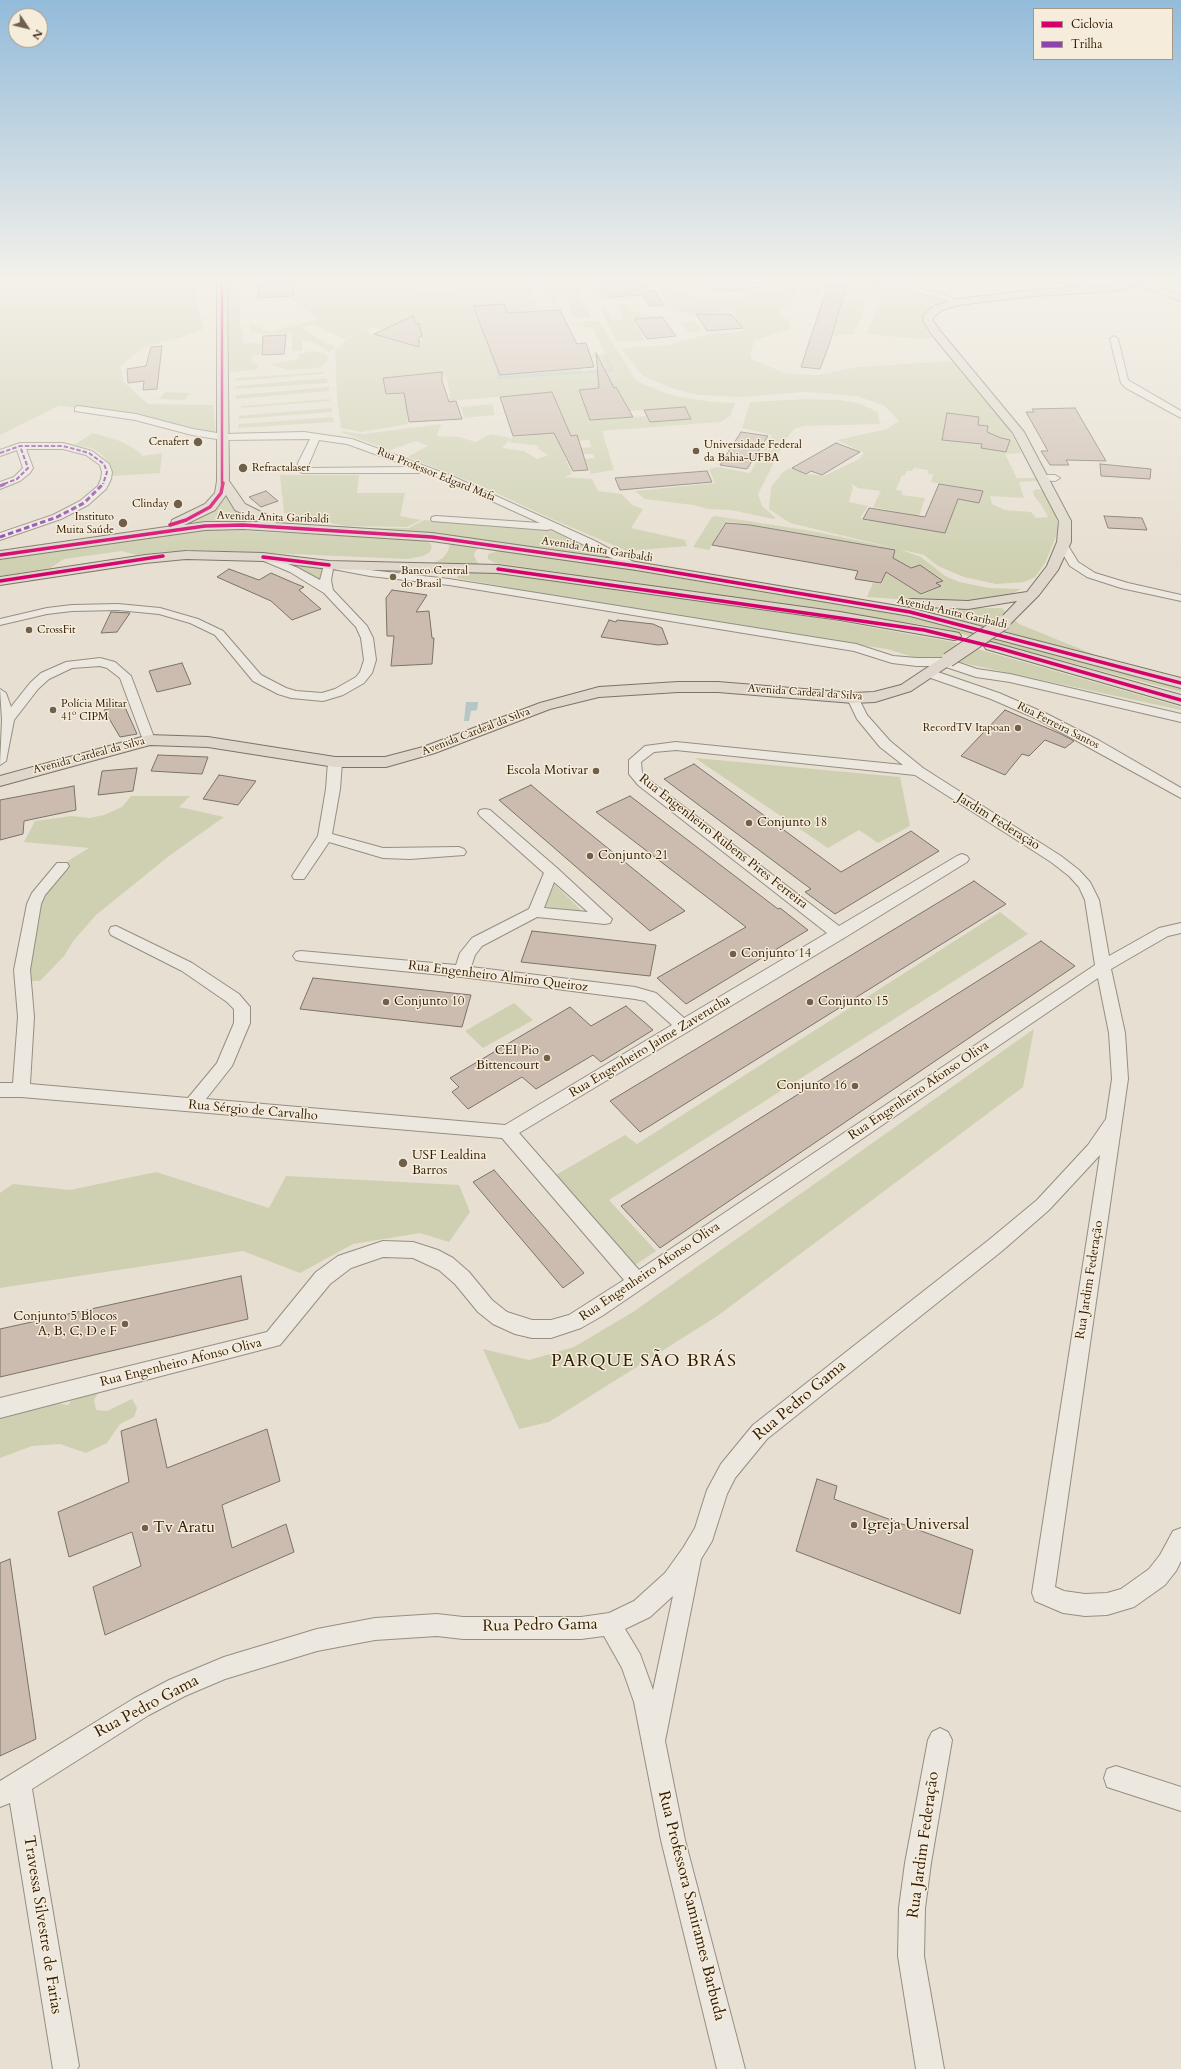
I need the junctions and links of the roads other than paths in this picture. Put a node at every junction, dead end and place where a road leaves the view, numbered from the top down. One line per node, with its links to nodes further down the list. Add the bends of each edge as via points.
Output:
1 (223, 378): 7 (main road)
2 (974, 378): 11 (main road, via 1018,432)
3 (1123, 378): 5 (street, via 1129,386)
4 (78, 408): 7 (street, Rua Professor Edgard Mafa, via 136,417 192,432)
5 (1181, 415)
6 (316, 436): 7 (street, Rua Professor Edgard Mafa, via 291,434); 10 (street, Rua Professor Edgard Mafa, via 349,441); 10 (street, via 303,463 302,469 305,471)
7 (223, 437): 13 (main road)
8 (20, 446): 9 (street); 14 (street, via 28,468 25,473); 17 (street, via 51,445 77,448 98,458 107,472 102,487 84,504)
9 (0, 453)
10 (425, 470): 15 (street, Rua Professor Edgard Mafa)
11 (1042, 478): 12 (street); 26 (main road, via 1065,521)
12 (1055, 478)
13 (223, 481): 19 (main road, via 240,507); 22 (main road, via 216,500 202,512 186,520)
14 (0, 486)
15 (528, 514): 18 (street); 20 (street, Rua Professor Edgard Mafa)
16 (436, 519): 18 (street)
17 (36, 524): 21 (street); 23 (street)
18 (520, 526): 20 (street)
19 (283, 527): 22 (main road, Avenida Anita Garibaldi, via 205,526); 24 (main road, Avenida Anita Garibaldi)
20 (555, 527): 30 (street, Rua Professor Edgard Mafa)
21 (0, 533)
22 (139, 534): 27 (main road, Avenida Anita Garibaldi)
23 (0, 537)
24 (432, 537): 25 (main road, Avenida Anita Garibaldi); 28 (main road, via 440,544 439,552 430,560 411,563)
25 (502, 546): 30 (main road, Avenida Anita Garibaldi); 32 (main road, via 493,548 484,556 488,563)
26 (1063, 546): 36 (main road, Avenida Cardeal da Silva, via 1048,574); 38 (street, via 1074,564 1091,575 1125,586)
27 (0, 555)
28 (263, 557): 29 (main road, Avenida Anita Garibaldi); 33 (main road, Avenida Anita Garibaldi, via 164,556); 35 (street, via 294,570)
29 (329, 565): 31 (main road, Avenida Anita Garibaldi); 34 (street, Avenida Anita Garibaldi, via 370,573); 35 (street, via 325,580)
30 (636, 566): 37 (main road, Avenida Anita Garibaldi)
31 (483, 569): 32 (main road, Avenida Anita Garibaldi); 34 (street, Avenida Anita Garibaldi, via 458,573)
32 (498, 569): 47 (main road, Avenida Anita Garibaldi, via 924,630 984,644)
33 (0, 581)
34 (449, 582): 40 (street, Avenida Anita Garibaldi, via 856,648)
35 (328, 591): 39 (street, via 361,626 367,638 370,660 366,673 360,680 339,692 323,697 295,695 268,685 257,678 219,633 194,621 160,611 118,607 72,608)
36 (1031, 595): 37 (main road, via 987,603 944,605); 41 (main road, Avenida Cardeal da Silva, bridge, via 1004,622)
37 (809, 596): 44 (main road, Avenida Anita Garibaldi, via 943,620)
38 (1181, 598)
39 (0, 622)
40 (892, 659): 41 (street, Avenida Anita Garibaldi, via 917,662); 43 (street, Avenida Anita Garibaldi)
41 (947, 661): 42 (street, Avenida Anita Garibaldi, via 961,669); 43 (main road, Avenida Cardeal da Silva)
42 (976, 673): 43 (street, Avenida Anita Garibaldi); 48 (street, Avenida Anita Garibaldi, via 1024,681)
43 (923, 678): 46 (main road, Avenida Cardeal da Silva, via 894,693); 55 (street, Rua Ferreira Santos, via 995,696 1042,716)
44 (1181, 683)
45 (0, 693): 49 (street)
46 (853, 698): 52 (main road, Avenida Cardeal da Silva, via 678,687 599,692 545,706 410,757 368,763); 53 (street, Jardim Federação, via 861,716 877,736)
47 (1181, 700)
48 (1181, 718)
49 (8, 720): 50 (street, via 45,676 70,665 100,662 111,665 125,676); 51 (street)
50 (149, 740): 52 (main road, Avenida Cardeal da Silva, via 208,742); 54 (main road, Avenida Cardeal da Silva)
51 (0, 761)
52 (335, 762): 57 (street)
53 (918, 771): 66 (street, Rua Engenheiro Rubens Pires Ferreira, via 676,746 650,749 635,760 636,774 643,782); 68 (street, Jardim Federação, via 1074,873 1085,885 1092,900)
54 (0, 781)
55 (1181, 794)
56 (485, 813): 61 (street)
57 (325, 836): 58 (street, via 383,853); 62 (street)
58 (459, 852)
59 (962, 860): 66 (street, Rua Engenheiro Jaime Zaverucha)
60 (62, 866): 72 (street, via 39,893 34,904 22,970 26,1017)
61 (552, 871): 63 (street); 63 (street, via 605,919)
62 (300, 876)
63 (534, 912): 69 (street, via 477,942 468,953)
64 (1181, 928): 68 (street, Rua Engenheiro Afonso Oliva, via 1164,932)
65 (116, 931): 73 (street, via 187,967 242,1007 242,1023 224,1066)
66 (839, 934): 70 (street, Rua Engenheiro Jaime Zaverucha)
67 (301, 956): 69 (street, Rua Engenheiro Almiro Queiroz)
68 (1103, 967): 74 (street, Rua Jardim Federação, via 1117,1033 1120,1079); 76 (street, Rua Engenheiro Afonso Oliva)
69 (462, 971): 70 (street, Rua Engenheiro Almiro Queiroz, via 650,997)
70 (684, 1026): 75 (street, Rua Engenheiro Jaime Zaverucha)
71 (0, 1090): 72 (street, Rua Sérgio de Carvalho)
72 (21, 1090): 73 (street, Rua Sérgio de Carvalho)
73 (191, 1106): 75 (street, Rua Sérgio de Carvalho)
74 (1114, 1120): 78 (street, Rua Jardim Federação, via 1043,1593 1063,1602 1085,1606 1126,1599 1157,1577 1168,1563); 79 (street, Rua Pedro Gama, via 1094,1150 1043,1206 760,1432 728,1470 718,1490 704,1534)
75 (507, 1132): 76 (street)
76 (637, 1281): 77 (street, Rua Engenheiro Afonso Oliva, via 574,1322 551,1329 532,1329 514,1325 500,1318 485,1306 462,1278 446,1264 413,1250 383,1249 345,1262 323,1278 273,1339)
77 (0, 1408)
78 (1181, 1538)
79 (692, 1556): 80 (street, Rua Pedro Gama, via 659,1595 642,1609); 82 (street, Rua Professora Samirames Barbuda)
80 (610, 1624): 82 (street, Rua Professora Samirames Barbuda, via 640,1681); 84 (street, Rua Pedro Gama, via 547,1629 407,1626 374,1629 317,1640 224,1668 177,1688 114,1723)
81 (940, 1740): 88 (street, Rua Jardim Federação, via 912,1908 911,1956)
82 (655, 1742): 87 (street, Rua Professora Samirames Barbuda, via 673,1840)
83 (1116, 1778): 85 (street)
84 (9, 1789): 86 (street, Travessa Silvestre de Farias)
85 (1181, 1799)
86 (65, 2066)
87 (731, 2069)
88 (930, 2069)

